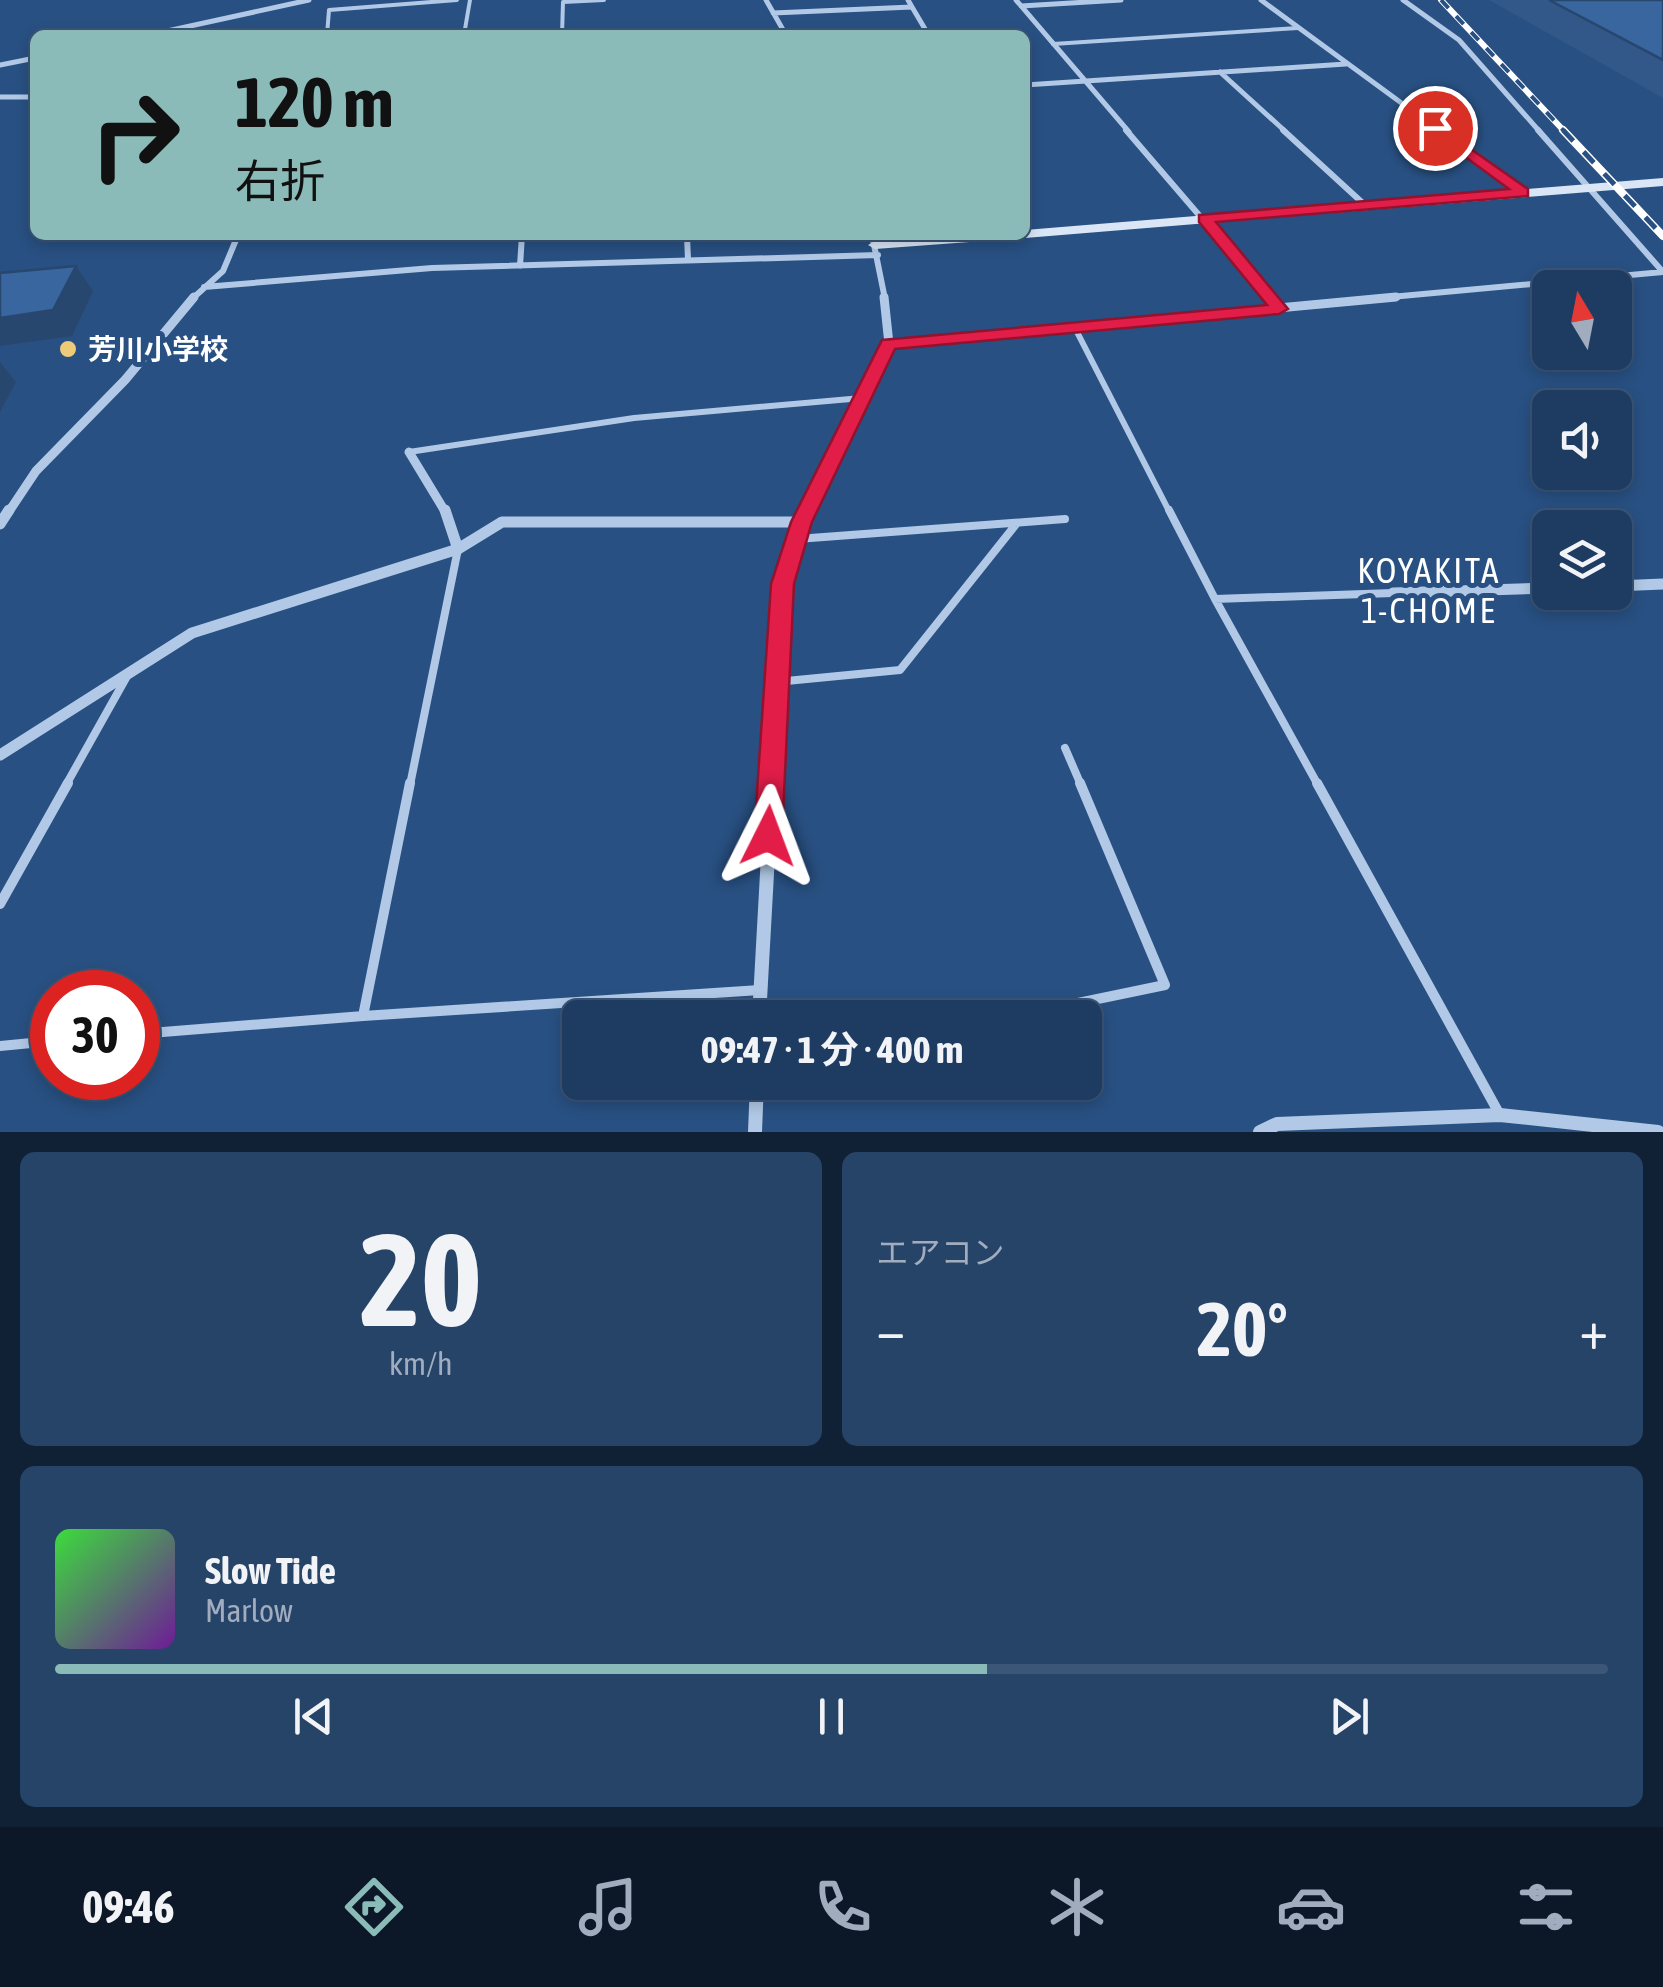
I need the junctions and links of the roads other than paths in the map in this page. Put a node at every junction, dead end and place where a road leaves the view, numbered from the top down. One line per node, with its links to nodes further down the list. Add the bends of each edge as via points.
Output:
1 (293, 0): 12 (street)
2 (309, 0): 12 (street)
3 (457, 0): 16 (lane, via 329,10)
4 (470, 0): 17 (lane)
5 (604, 0): 18 (lane, via 563,2)
6 (766, 0): 13 (street)
7 (1121, 0): 10 (street)
8 (1261, 0): 14 (street)
9 (1403, 0): 31 (street, via 1459,40)
10 (1018, 3): 21 (street)
11 (910, 4): 13 (street); 20 (street)
12 (287, 6): 15 (street)
13 (773, 12): 19 (street)
14 (1298, 28): 21 (lane); 23 (street)
15 (173, 30)
16 (328, 30)
17 (465, 30)
18 (562, 30)
19 (783, 30)
20 (926, 30)
21 (1053, 44): 26 (street)
22 (30, 59): 24 (street)
23 (1347, 64): 25 (street); 32 (street)
24 (0, 66)
25 (1220, 72): 26 (street); 33 (street)
26 (1086, 80): 27 (street); 34 (street)
27 (1030, 84)
28 (0, 97): 29 (street)
29 (30, 97)
30 (1663, 182): 31 (street)
31 (1587, 187): 32 (street); 43 (street)
32 (1522, 192): 33 (street)
33 (1366, 206): 34 (street)
34 (1204, 218): 35 (street); 45 (street)
35 (1030, 234)
36 (236, 240): 44 (street, via 224,271)
37 (522, 240): 42 (street)
38 (687, 240): 41 (street)
39 (942, 240): 40 (street)
40 (875, 245): 41 (street); 47 (street)
41 (688, 260): 42 (street)
42 (520, 266): 44 (street)
43 (1663, 272): 45 (street)
44 (204, 288): 53 (street, via 36,471)
45 (1279, 309): 46 (street)
46 (1076, 330): 47 (street); 60 (lane)
47 (888, 344): 48 (street)
48 (862, 398): 49 (lane, via 632,416); 51 (street)
49 (409, 452): 55 (street, via 442,500)
50 (1066, 519): 52 (lane)
51 (802, 522): 54 (street); 55 (street, via 502,522)
52 (1017, 523): 54 (lane); 62 (lane, via 900,670)
53 (0, 524)
54 (797, 539): 62 (street, via 782,584)
55 (458, 548): 61 (street, via 192,633); 69 (lane)
56 (1663, 584): 57 (street)
57 (1632, 585)
58 (1532, 589): 59 (street)
59 (1393, 593): 60 (lane)
60 (1214, 598): 74 (lane)
61 (126, 678): 64 (street); 65 (lane)
62 (776, 682): 66 (street)
63 (1065, 748): 68 (lane, via 1166,985)
64 (0, 755)
65 (0, 904)
66 (760, 990): 67 (street); 69 (lane)
67 (760, 1000)
68 (1093, 1000)
69 (362, 1016): 70 (lane)
70 (160, 1032)
71 (30, 1044): 72 (lane)
72 (0, 1046)
73 (756, 1100): 75 (street)
74 (1500, 1115): 76 (street, via 1277,1124); 77 (street)
75 (755, 1132)
76 (1260, 1132)
77 (1658, 1132)

